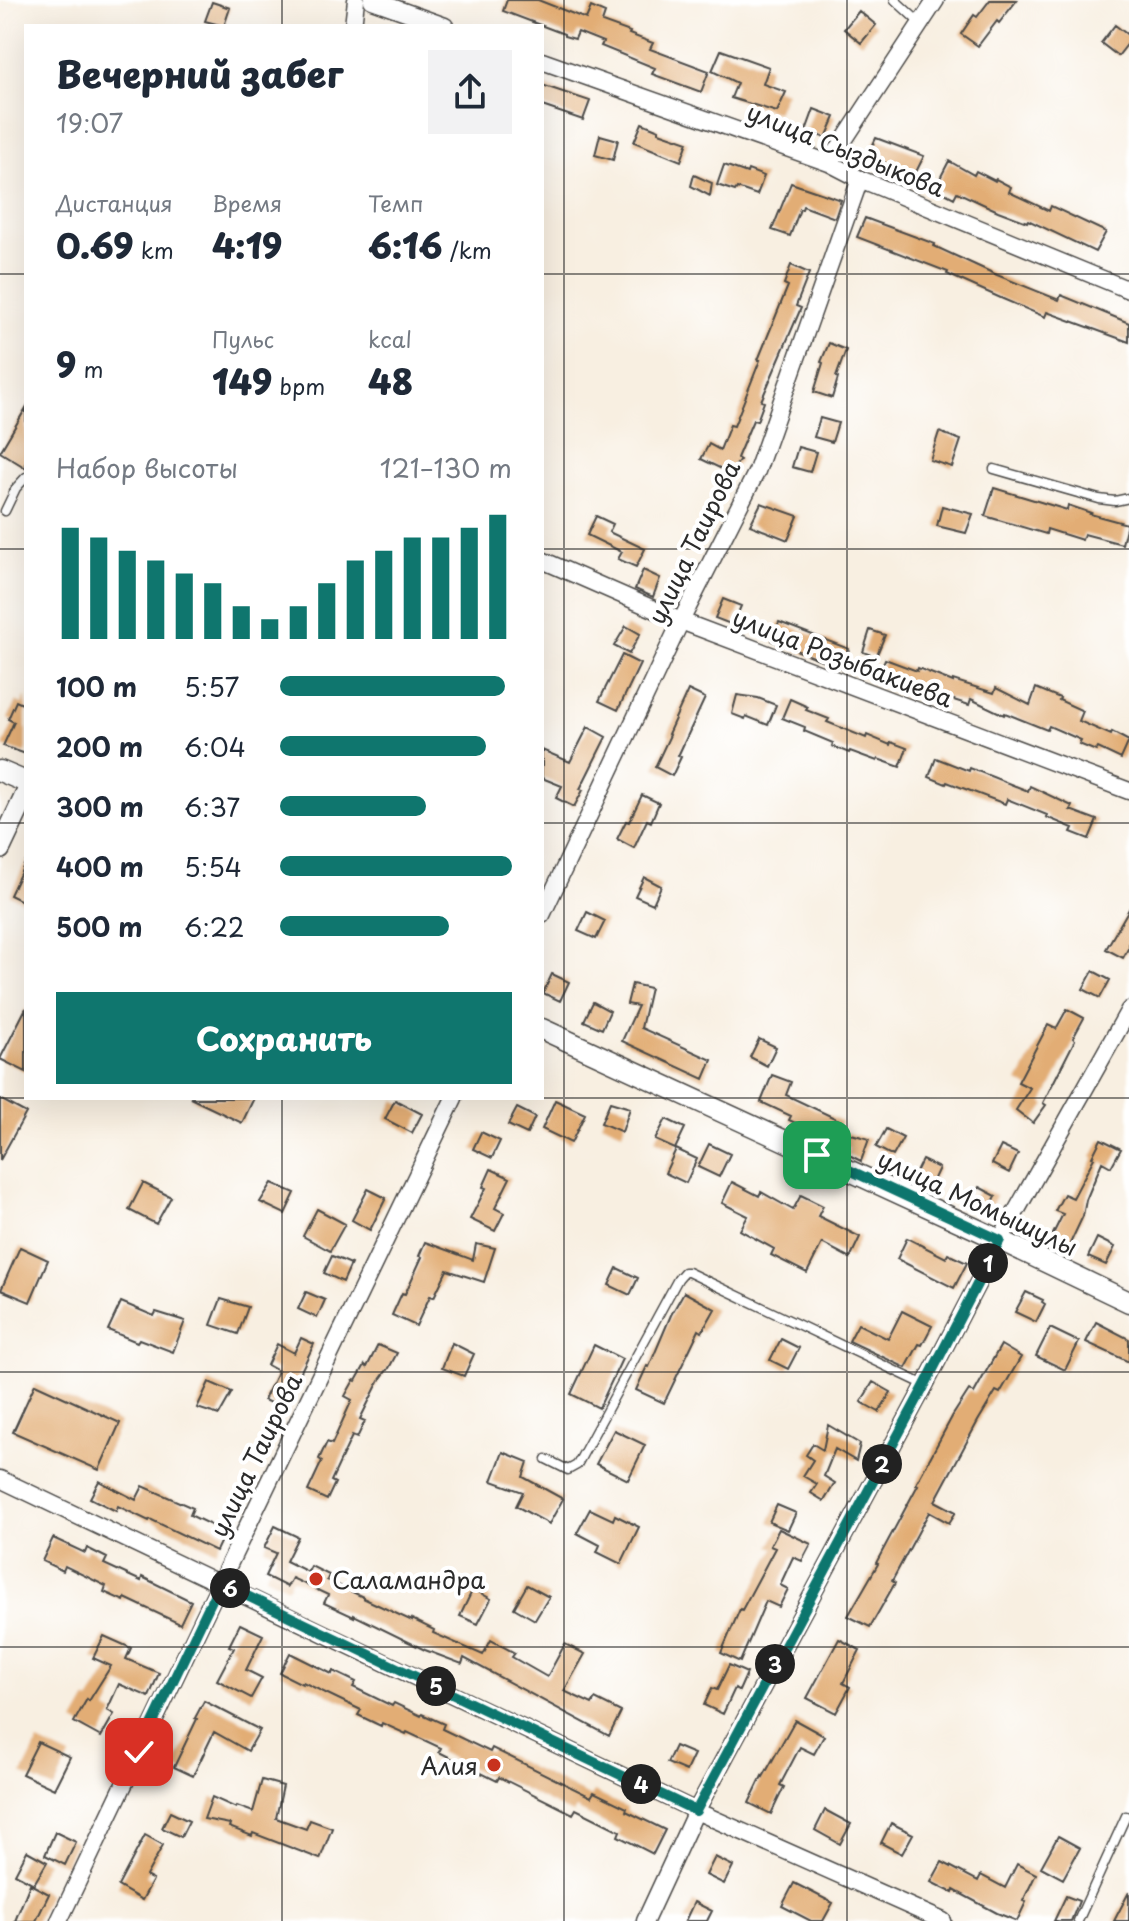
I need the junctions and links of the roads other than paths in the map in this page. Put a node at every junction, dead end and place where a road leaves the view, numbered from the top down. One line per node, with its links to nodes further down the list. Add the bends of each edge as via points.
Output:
1 (356, 0): 6 (street)
2 (372, 0): 7 (street)
3 (895, 0): 5 (lane)
4 (936, 0): 5 (street)
5 (920, 23): 9 (street)
6 (353, 24)
7 (439, 24)
8 (544, 62): 9 (street, улица Сыздыкова)
9 (829, 163): 10 (street, улица Сыздыкова)
10 (860, 179): 11 (street, улица Сыздыкова); 17 (street, улица Таирова, via 757,471)
11 (1129, 290)
12 (994, 469): 14 (lane, via 1099,499)
13 (24, 479): 15 (lane)
14 (1129, 498)
15 (5, 511)
16 (544, 561): 17 (street, улица Розыбакиева)
17 (681, 621): 20 (street, улица Розыбакиева); 23 (street, улица Таирова)
18 (0, 771): 19 (street)
19 (24, 781)
20 (1129, 791)
21 (24, 798): 22 (street)
22 (0, 849)
23 (544, 911)
24 (1129, 1010): 27 (street)
25 (544, 1030): 27 (street, улица Момышулы)
26 (453, 1100): 32 (street, улица Таирова)
27 (1000, 1240): 28 (street, улица Момышулы); 29 (street)
28 (1129, 1302)
29 (925, 1385): 30 (lane, via 684,1272 577,1465 568,1470); 33 (street)
30 (546, 1459)
31 (0, 1479): 32 (street)
32 (220, 1583): 33 (street); 35 (street, улица Таирова)
33 (696, 1811): 36 (street); 37 (street)
34 (1126, 1816): 38 (lane)
35 (59, 1921)
36 (645, 1921)
37 (943, 1921)
38 (1078, 1921)

